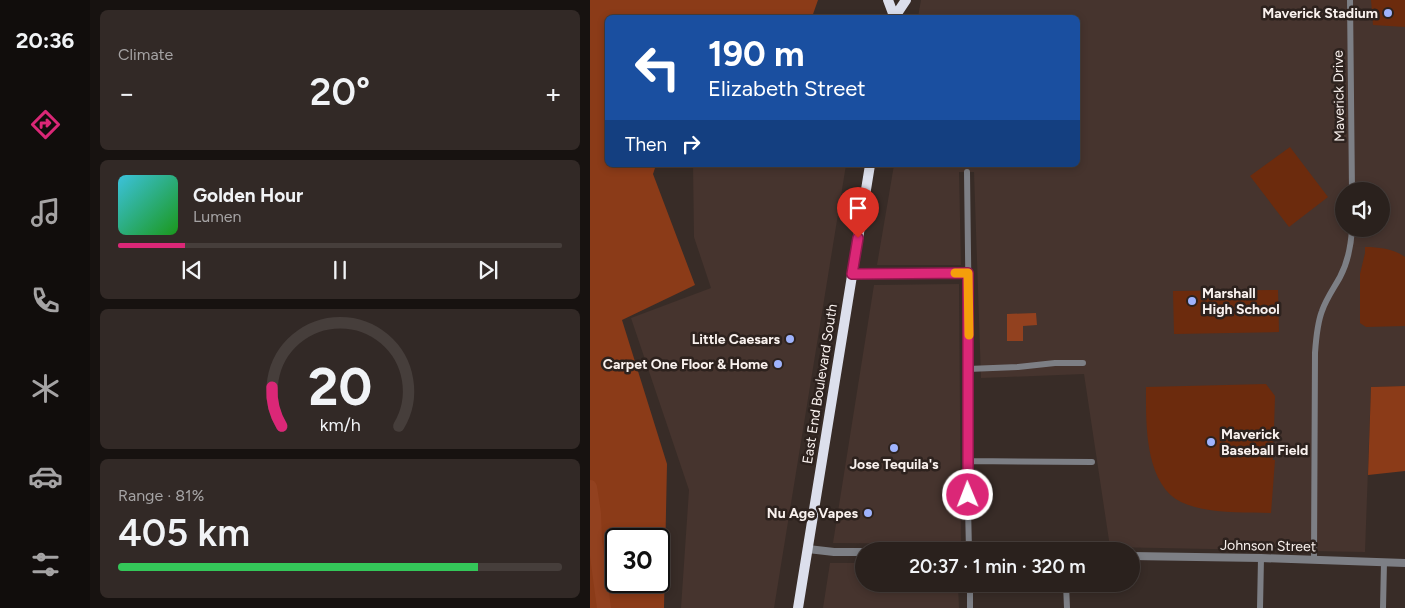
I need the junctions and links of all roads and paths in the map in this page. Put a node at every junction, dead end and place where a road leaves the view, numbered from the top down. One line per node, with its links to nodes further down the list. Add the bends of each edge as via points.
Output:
1 (888, 0): 4 (highway)
2 (906, 0): 5 (highway)
3 (1350, 0): 8 (street, Maverick Drive)
4 (893, 15)
5 (896, 15)
6 (870, 167): 11 (highway, East End Boulevard South)
7 (967, 172): 10 (street)
8 (1352, 182)
9 (1351, 237): 21 (street, via 1346,263 1322,310 1316,335)
10 (968, 273): 11 (street); 13 (street)
11 (852, 274): 17 (highway, East End Boulevard South)
12 (1083, 363): 13 (street)
13 (968, 370): 14 (street)
14 (967, 460): 15 (street); 16 (street)
15 (1092, 462)
16 (969, 542)
17 (808, 549): 18 (street); 26 (highway, East End Boulevard South)
18 (855, 552)
19 (1140, 556): 20 (street, Johnson Street)
20 (1261, 558): 21 (street, Johnson Street); 29 (street)
21 (1314, 560): 22 (street, Johnson Street)
22 (1384, 562): 23 (street, Johnson Street); 30 (street)
23 (1405, 563)
24 (970, 592): 27 (street)
25 (1066, 592): 28 (street)
26 (798, 608)
27 (970, 608)
28 (1067, 608)
29 (1260, 608)
30 (1383, 608)

